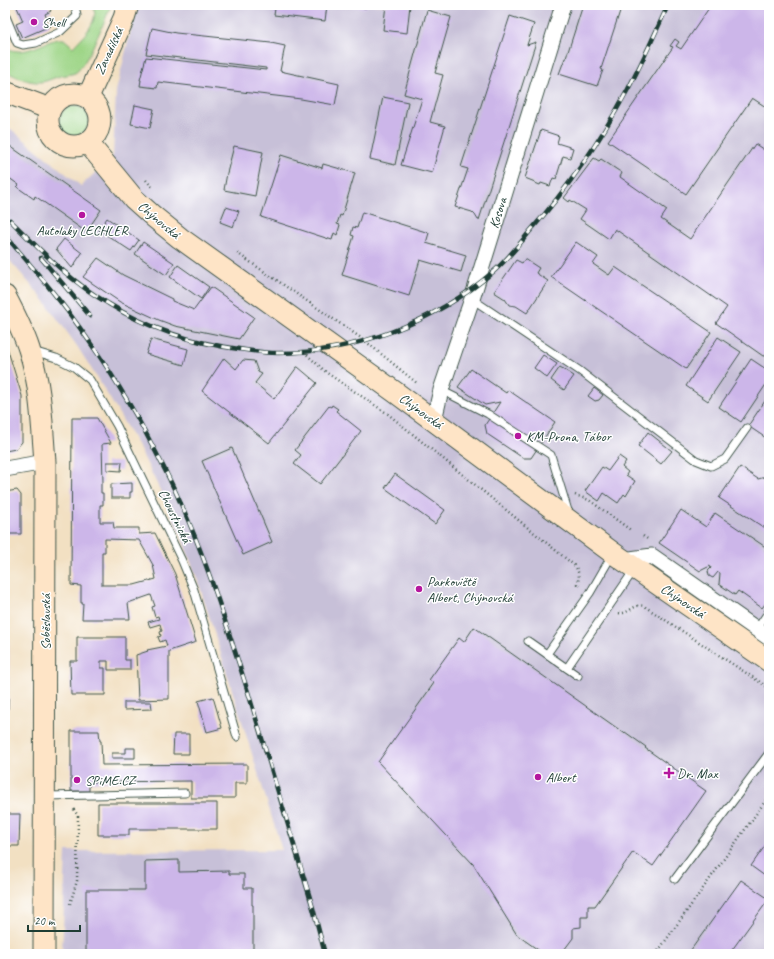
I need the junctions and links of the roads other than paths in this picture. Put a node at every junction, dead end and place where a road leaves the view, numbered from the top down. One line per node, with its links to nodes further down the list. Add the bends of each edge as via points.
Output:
1 (75, 5): 4 (lane, via 76,16 60,32 36,43 23,45 17,43)
2 (128, 5): 6 (main road, Zavadilská)
3 (563, 5): 10 (street, Kosova)
4 (5, 14)
5 (5, 92): 7 (main road)
6 (88, 97): 7 (main road, via 70,94 55,102); 8 (main road, via 95,103 101,120 95,137)
7 (50, 109): 8 (main road, via 48,126 56,140 72,147)
8 (88, 143): 13 (main road, Chýnovská, via 134,199 180,238)
9 (5, 296): 11 (main road, Soběslavská)
10 (472, 299): 12 (street, Kosova); 14 (lane, via 580,371 696,460 711,466 726,459)
11 (29, 350): 15 (main road, Soběslavská, via 40,399); 26 (lane, Choustnická, via 56,358 74,367 90,380 117,426 194,590)
12 (441, 390): 13 (street, Kosova); 17 (lane, via 488,414 551,454)
13 (434, 420): 17 (main road, Chýnovská)
14 (747, 428)
15 (45, 462): 16 (street); 29 (main road, Soběslavská)
16 (5, 469)
17 (572, 522): 18 (main road, Chýnovská)
18 (624, 561): 20 (street, via 652,556); 22 (lane, via 590,593); 23 (main road, Chýnovská); 24 (lane)
19 (769, 611): 20 (lane)
20 (763, 633)
21 (528, 640): 22 (lane)
22 (547, 654): 24 (lane)
23 (769, 660)
24 (567, 668): 25 (lane)
25 (578, 676)
26 (237, 738)
27 (769, 754): 30 (lane)
28 (185, 793): 29 (lane)
29 (44, 796): 31 (main road, Soběslavská)
30 (676, 879)
31 (44, 954)

